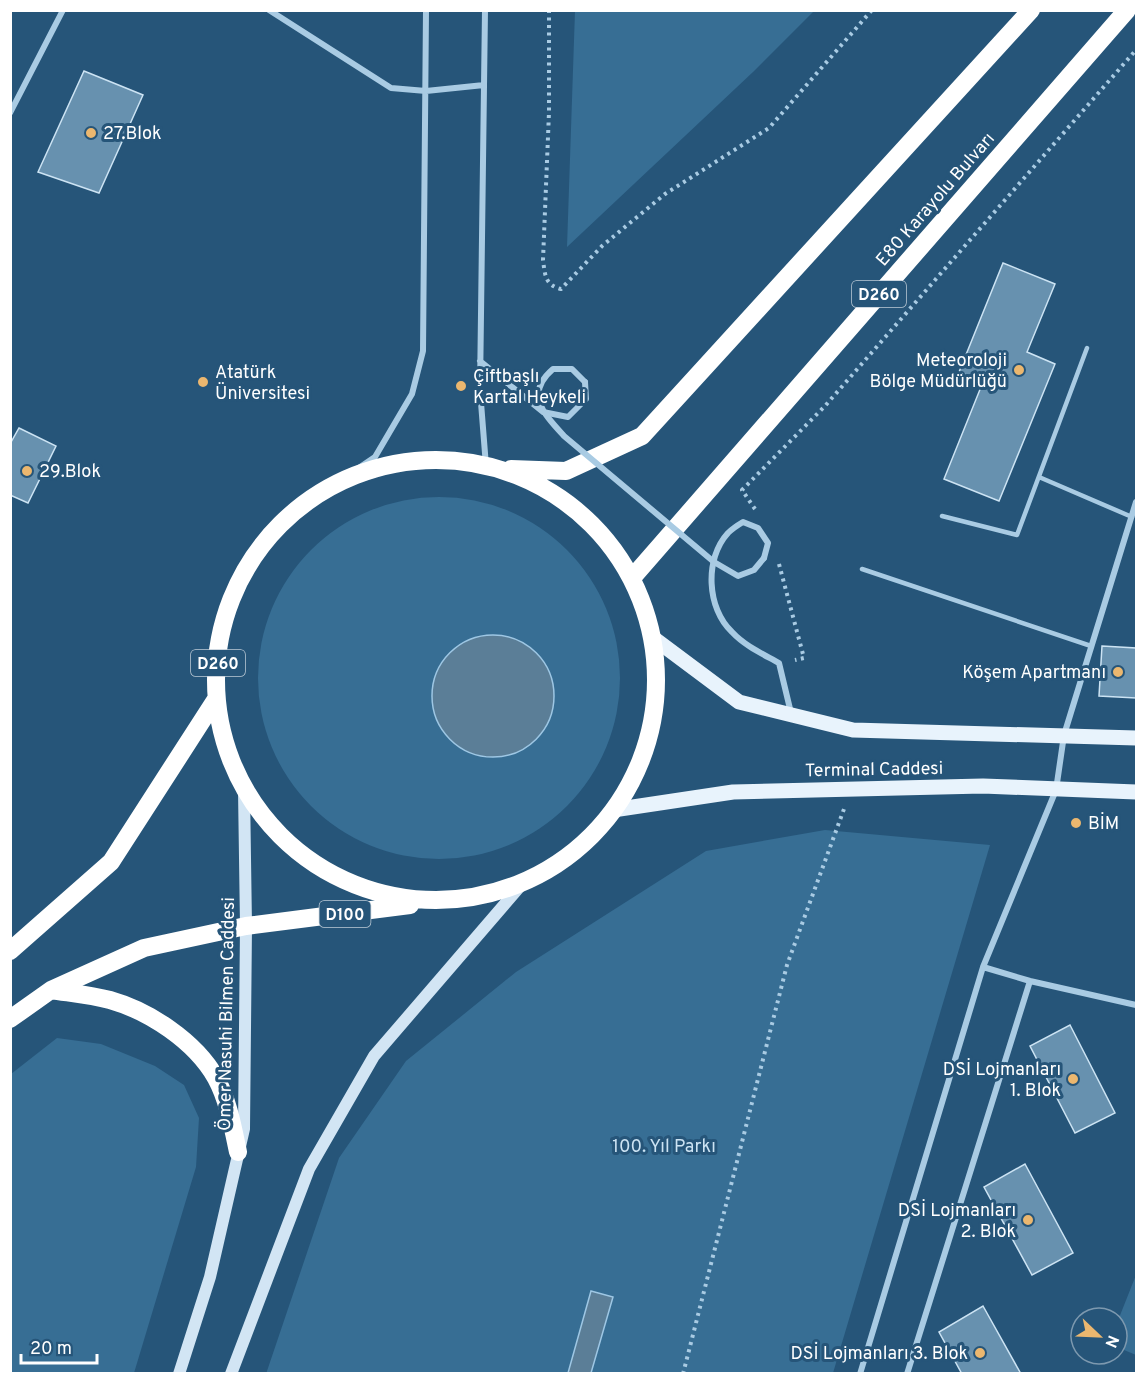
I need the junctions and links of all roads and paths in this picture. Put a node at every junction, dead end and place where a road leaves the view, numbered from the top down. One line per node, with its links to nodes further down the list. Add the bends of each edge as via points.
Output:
1 (63, 10): 12 (street)
2 (269, 10): 11 (street, via 391,88)
3 (426, 10): 11 (street)
4 (485, 10): 10 (street)
5 (549, 10): 6 (path, via 543,260 545,278 551,286 561,289 602,246 665,194 769,128)
6 (872, 10)
7 (1031, 10): 15 (highway, D260, via 642,436 566,471)
8 (1127, 10): 24 (highway, E80 Karayolu Bulvarı / D260)
9 (1137, 50): 19 (path, via 825,406 742,490)
10 (484, 85): 11 (street); 14 (street)
11 (426, 91): 17 (street, via 423,351 412,394 375,456)
12 (10, 113)
13 (1088, 348): 16 (lane)
14 (480, 361): 15 (street); 27 (street, bridge, via 543,412 560,416 568,417 586,399 585,382 572,369 553,369 541,379 537,393 544,414 564,436 714,562 738,576 754,570 764,558 768,543 758,528 743,522 728,532 721,544 713,564 712,591 717,611 731,632)
15 (495, 468): 17 (highway, D260, via 448,459 392,463); 24 (highway, D260, via 555,494 599,531)
16 (1039, 477): 20 (lane, via 1017,535); 21 (lane)
17 (338, 482): 28 (highway, D260, via 284,520 243,572 220,633)
18 (1137, 502): 21 (street)
19 (759, 513)
20 (942, 516)
21 (1132, 518): 26 (street)
22 (778, 562): 27 (path, via 804,658)
23 (862, 568): 26 (lane)
24 (632, 578): 25 (highway, D260)
25 (652, 637): 29 (main road, Terminal Caddesi, via 739,702); 36 (highway, D260, via 656,698 642,757)
26 (1091, 646): 30 (street)
27 (779, 663): 29 (street)
28 (216, 699): 33 (highway, D260, via 225,746); 40 (highway, D260, via 111,862)
29 (792, 715): 30 (main road, Terminal Caddesi, via 853,730)
30 (1064, 735): 31 (main road, Terminal Caddesi); 34 (street)
31 (1137, 738)
32 (852, 789): 34 (main road, Terminal Caddesi, via 983,786); 36 (main road, Terminal Caddesi, via 733,792); 49 (path, via 787,965)
33 (244, 790): 38 (highway, D260, via 280,838 329,874 385,895); 39 (main road, Ömer Nasuhi Bilmen Caddesi)
34 (1056, 790): 35 (main road, Terminal Caddesi); 41 (street)
35 (1137, 792)
36 (613, 810): 37 (highway, D260, via 572,853)
37 (522, 884): 38 (highway, D260, via 484,896); 48 (main road, via 374,1056 309,1169)
38 (444, 901): 39 (highway, D100)
39 (246, 926): 43 (highway, via 144,948); 46 (main road, Ömer Nasuhi Bilmen Caddesi, via 244,1128)
40 (10, 951)
41 (983, 967): 42 (street); 50 (street)
42 (1030, 981): 44 (street); 51 (street)
43 (51, 990): 45 (highway); 46 (highway, via 110,1000 138,1012 193,1048 216,1078)
44 (1137, 1005)
45 (10, 1019)
46 (238, 1152): 47 (main road, Ömer Nasuhi Bilmen Caddesi, via 210,1277)
47 (179, 1374)
48 (231, 1374)
49 (683, 1374)
50 (860, 1374)
51 (907, 1374)

